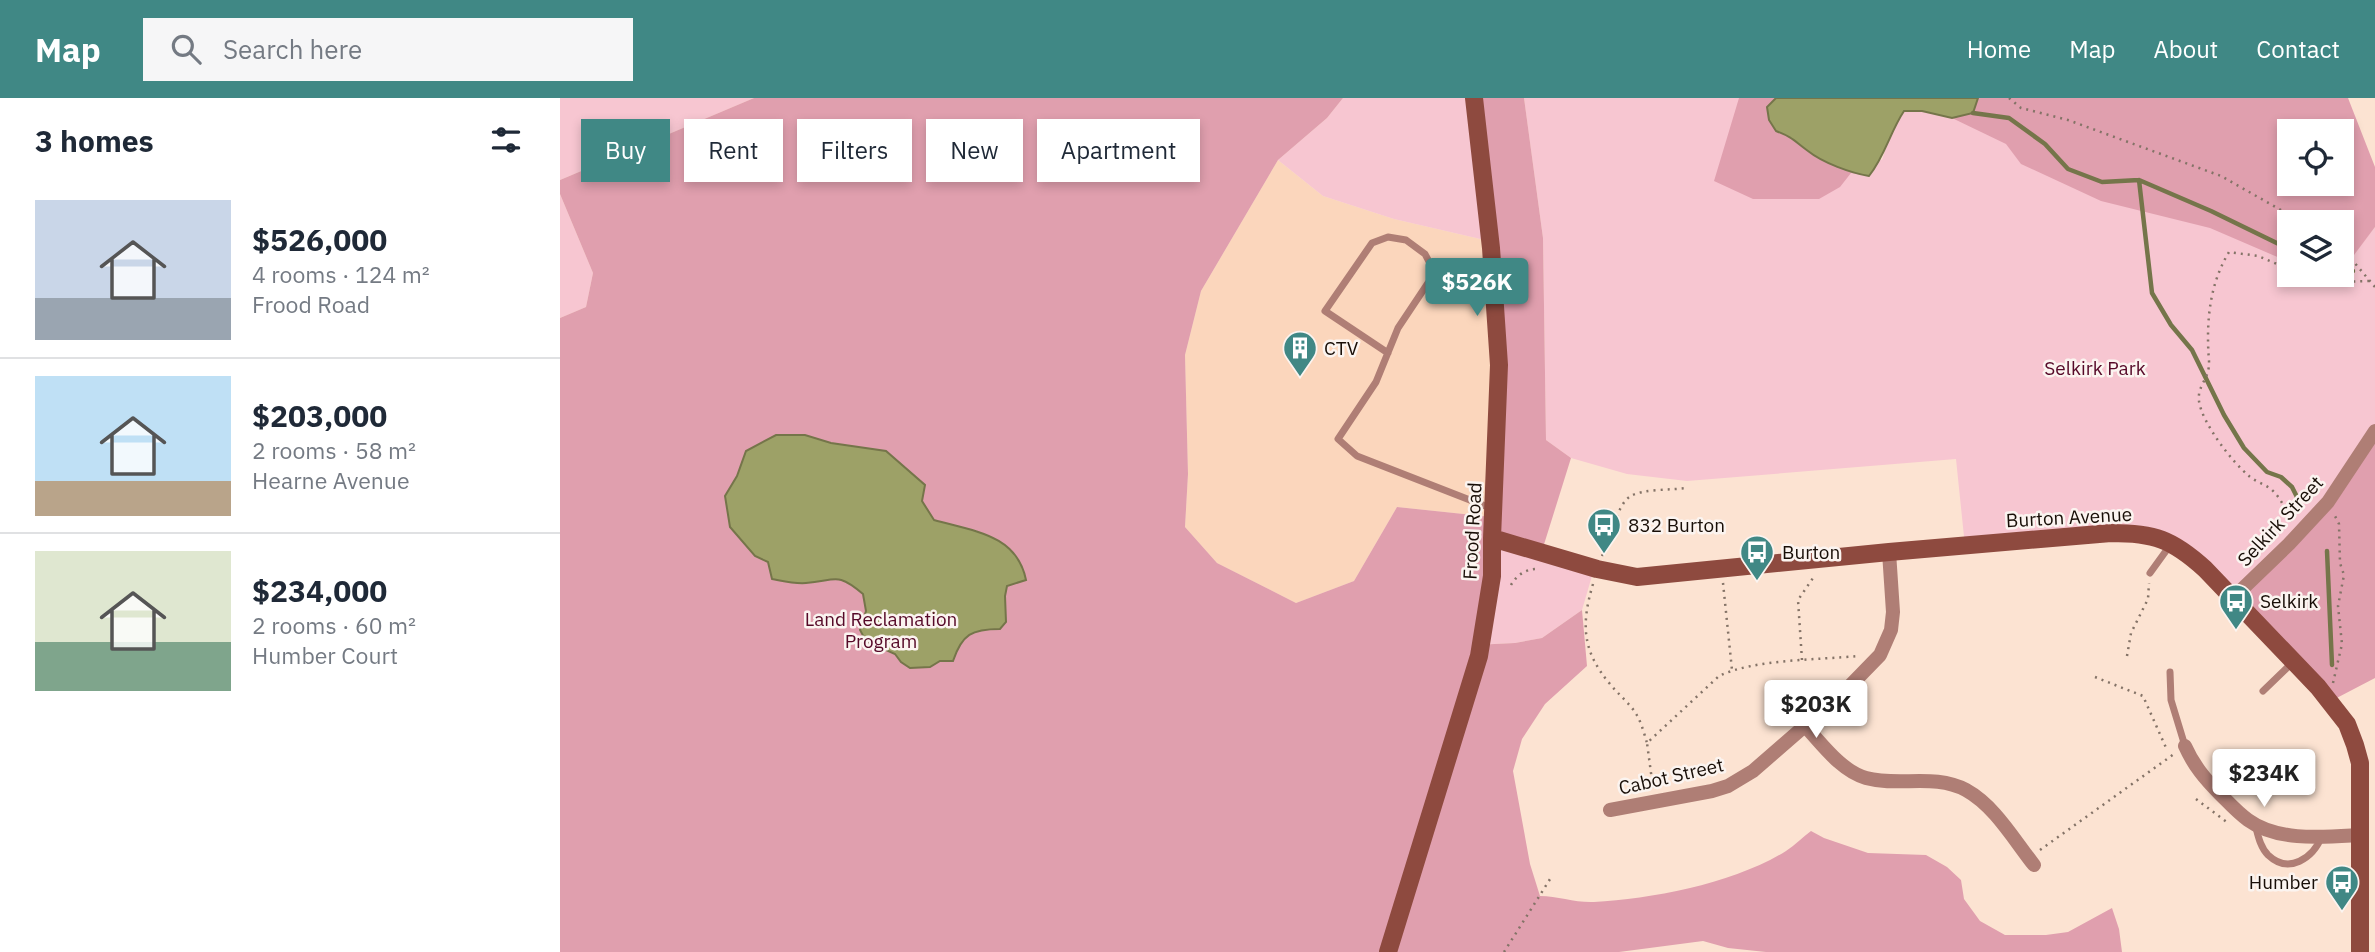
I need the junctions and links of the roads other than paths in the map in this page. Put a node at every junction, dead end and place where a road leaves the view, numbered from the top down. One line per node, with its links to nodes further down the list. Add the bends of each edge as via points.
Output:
1 (1474, 98): 2 (street, Frood Road)
2 (1492, 263): 3 (lane, via 1450,270); 6 (street, Frood Road, via 1499,365)
3 (1437, 277): 4 (lane, via 1428,283 1398,328); 4 (lane, via 1425,254 1406,240 1388,237 1372,243 1325,311)
4 (1388, 353): 6 (lane, via 1376,382 1338,439 1357,456)
5 (2375, 430): 11 (street, Selkirk Street, via 2323,507)
6 (1493, 509): 7 (street, Frood Road)
7 (1492, 538): 9 (street, Burton Avenue, via 1637,577); 22 (street, Frood Road, via 1492,576 1479,656)
8 (2171, 544): 9 (street, Burton Avenue, via 2144,533 2110,533); 10 (lane); 11 (street, Burton Avenue, via 2194,559)
9 (1889, 552): 15 (street, Cabot Street, via 1893,612 1880,655)
10 (2150, 573)
11 (2233, 598): 12 (street, Burton Avenue)
12 (2293, 661): 14 (lane); 19 (street, Burton Avenue, via 2347,724 2360,763)
13 (2170, 672): 16 (lane, via 2171,701)
14 (2263, 691)
15 (1805, 726): 17 (street, Cabot Street, via 1753,771 1728,786); 21 (street, via 1834,757 1864,778 1938,781 1966,790 1993,813)
16 (2185, 746): 18 (street, via 2202,775)
17 (1610, 810)
18 (2255, 824): 20 (street, via 2281,834); 20 (lane, via 2260,844 2278,862 2300,862 2311,855)
19 (2360, 835): 20 (street); 23 (street, Burton Avenue)
20 (2322, 836)
21 (2031, 861)
22 (1388, 952)
23 (2360, 952)

